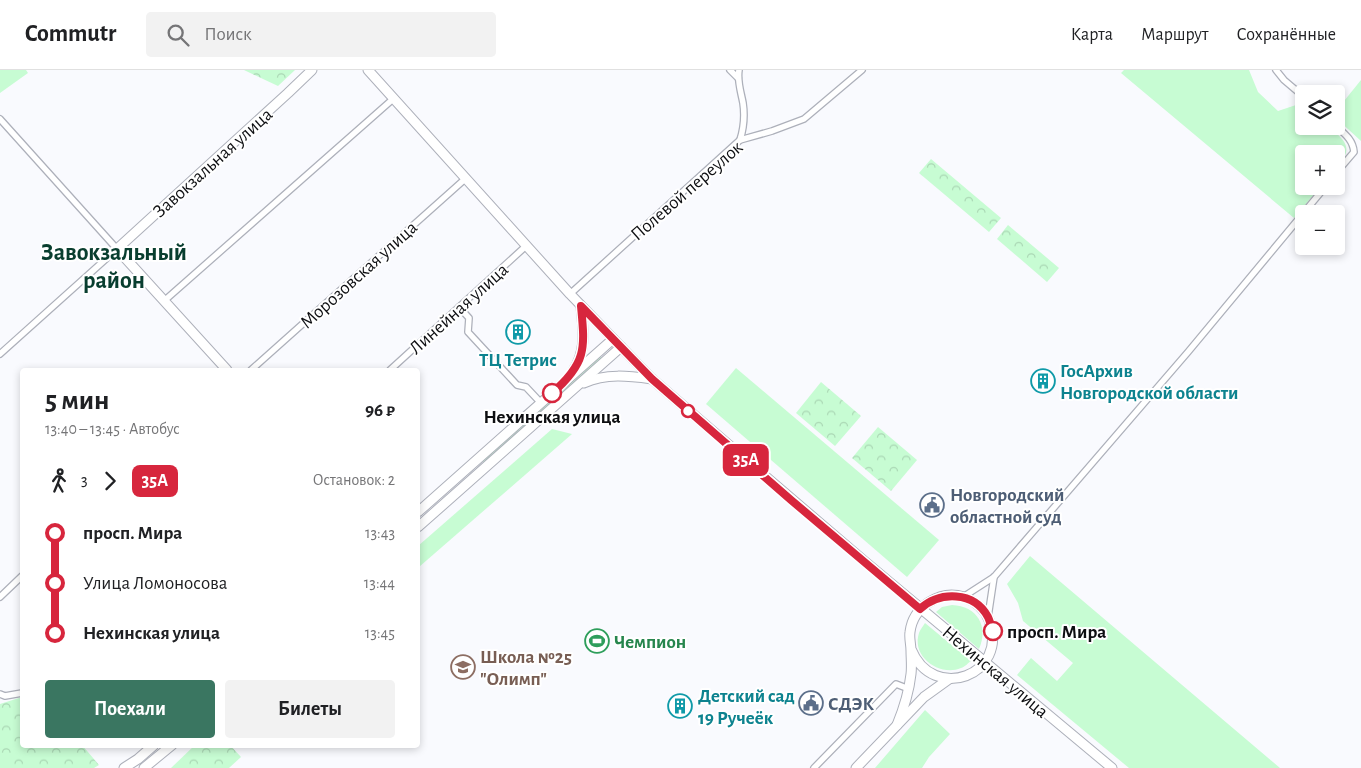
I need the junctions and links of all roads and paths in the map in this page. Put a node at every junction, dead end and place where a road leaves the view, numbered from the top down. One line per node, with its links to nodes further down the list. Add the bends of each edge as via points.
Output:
1 (312, 70): 17 (main road, Завокзальная улица)
2 (368, 70): 9 (main road, Нехинская улица)
3 (730, 70): 7 (street)
4 (739, 70): 7 (street)
5 (862, 70): 12 (street, Полевой переулок, via 804,119)
6 (1276, 70): 8 (street)
7 (738, 78): 12 (street, via 744,112)
8 (1295, 89)
9 (394, 99): 14 (main road, Нехинская улица); 19 (street)
10 (0, 119): 17 (street)
11 (1345, 134): 13 (street, via 1354,145 1354,152)
12 (740, 140): 18 (street, Полевой переулок)
13 (1345, 163)
14 (465, 179): 16 (main road, Нехинская улица); 26 (street, Морозовская улица)
15 (1319, 195): 37 (street)
16 (526, 246): 18 (main road, Нехинская улица); 21 (street, Линейная улица)
17 (117, 249): 19 (main road); 24 (street, Завокзальная улица)
18 (570, 294): 20 (main road, Нехинская улица)
19 (164, 301): 25 (main road)
20 (581, 306): 22 (main road, Нехинская улица); 29 (main road, via 582,353)
21 (460, 307): 27 (street, Линейная улица); 31 (street, via 470,318 468,332 517,385 526,386)
22 (613, 340): 23 (main road, Нехинская улица); 29 (main road)
23 (621, 348): 28 (main road, Нехинская улица); 30 (main road)
24 (0, 354)
25 (225, 368)
26 (253, 368)
27 (392, 368)
28 (652, 379): 30 (main road, via 603,377); 40 (main road, Нехинская улица)
29 (563, 383): 31 (main road)
30 (573, 390): 33 (main road)
31 (541, 403): 32 (main road)
32 (475, 461): 33 (main road); 34 (main road)
33 (482, 470): 35 (main road)
34 (420, 510)
35 (420, 525)
36 (20, 578): 38 (street)
37 (994, 578): 39 (street); 41 (street)
38 (0, 597)
39 (963, 597): 40 (main road, via 940,597); 41 (main road)
40 (920, 609): 42 (main road, via 910,632); 43 (main road, Нехинская улица)
41 (988, 617): 43 (main road, via 993,640)
42 (911, 649): 44 (main road, via 925,670); 45 (main road)
43 (985, 662): 44 (main road, via 969,675); 56 (main road, Нехинская улица)
44 (949, 679): 48 (main road, via 924,697)
45 (909, 689): 48 (main road); 54 (street, via 896,684)
46 (20, 692): 47 (street)
47 (0, 694)
48 (897, 725): 51 (main road)
49 (151, 748): 52 (main road)
50 (168, 748): 53 (main road)
51 (863, 764): 55 (main road)
52 (124, 768)
53 (144, 768)
54 (814, 768)
55 (856, 768)
56 (1112, 768)

